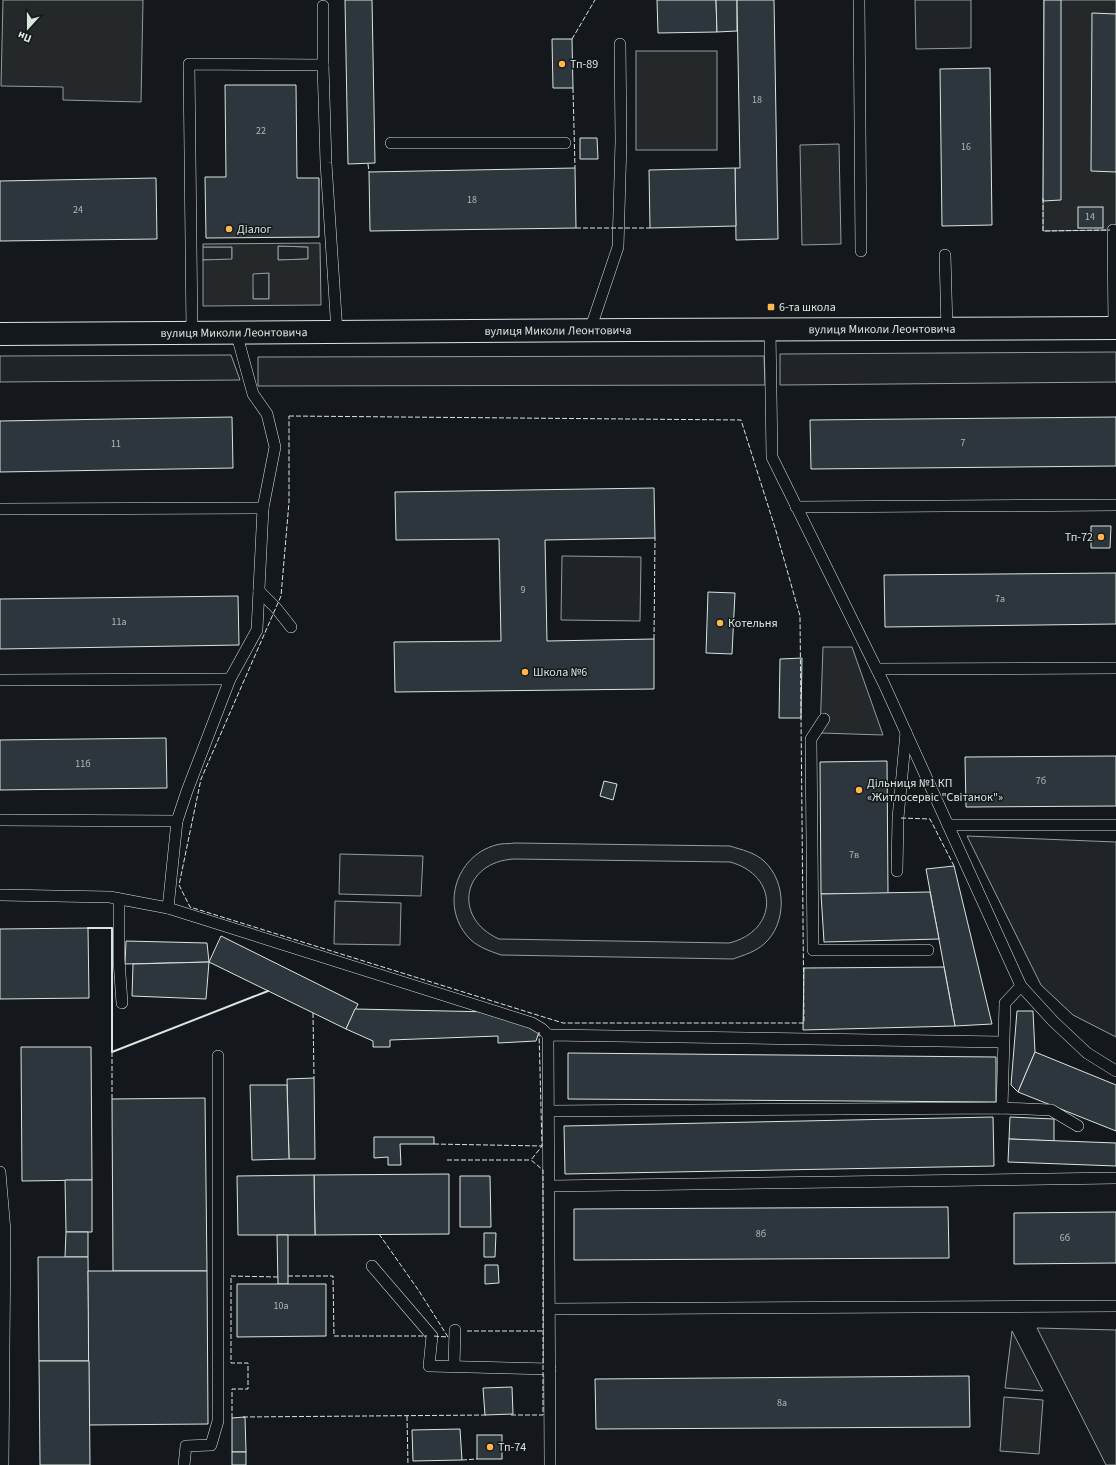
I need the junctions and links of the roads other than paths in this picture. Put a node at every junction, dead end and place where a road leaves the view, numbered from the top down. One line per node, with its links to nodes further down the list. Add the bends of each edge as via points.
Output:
1 (859, 0): 8 (lane)
2 (323, 6): 4 (lane)
3 (620, 44): 12 (lane, via 618,247)
4 (323, 65): 15 (lane, via 326,163); 16 (lane, via 189,64)
5 (391, 143): 6 (lane)
6 (565, 143)
7 (1113, 230): 10 (lane)
8 (861, 251)
9 (945, 255): 11 (lane)
10 (1115, 328): 11 (street, вулиця Миколи Леонтовича)
11 (947, 329): 13 (street, вулиця Миколи Леонтовича)
12 (590, 330): 13 (street, вулиця Миколи Леонтовича); 15 (street, вулиця Миколи Леонтовича)
13 (770, 330): 19 (lane, via 772,457)
14 (236, 332): 15 (street, вулиця Миколи Леонтовича); 16 (street, вулиця Миколи Леонтовича); 20 (lane, via 253,394 267,414 274,447)
15 (337, 332)
16 (192, 333): 17 (street, вулиця Миколи Леонтовича)
17 (0, 334)
18 (1116, 505): 19 (lane)
19 (796, 507): 25 (lane)
20 (263, 508): 21 (lane); 22 (lane)
21 (0, 509)
22 (259, 591): 23 (lane); 26 (lane, via 257,630)
23 (291, 627)
24 (1116, 668): 25 (lane)
25 (877, 670): 29 (lane)
26 (230, 679): 27 (lane); 31 (lane)
27 (0, 680)
28 (824, 719): 38 (lane, via 811,739 813,950)
29 (906, 732): 32 (lane); 34 (lane, via 898,818)
30 (0, 820): 31 (lane)
31 (177, 821): 37 (lane)
32 (948, 825): 33 (lane); 39 (lane)
33 (1116, 825)
34 (897, 871)
35 (0, 895): 36 (lane)
36 (119, 899): 37 (lane); 40 (lane)
37 (168, 908): 41 (lane, via 532,1022)
38 (928, 950)
39 (1021, 986): 42 (lane, via 1004,1003); 44 (lane, via 1087,1053)
40 (122, 1003)
41 (548, 1035): 42 (lane); 46 (lane)
42 (1002, 1042): 45 (lane)
43 (218, 1056): 58 (lane, via 218,1420 211,1445 186,1446)
44 (1116, 1071)
45 (1002, 1108): 46 (lane); 47 (lane, via 1052,1110)
46 (549, 1111): 50 (lane)
47 (1078, 1126)
48 (0, 1172): 57 (lane, via 5,1231)
49 (1116, 1178): 50 (lane)
50 (550, 1186): 53 (lane)
51 (372, 1266): 55 (lane, via 432,1336 429,1366)
52 (1116, 1306): 53 (lane)
53 (549, 1309): 56 (lane)
54 (455, 1330): 55 (lane)
55 (454, 1366): 56 (lane)
56 (550, 1369): 59 (lane)
57 (3, 1465)
58 (184, 1465)
59 (550, 1465)

